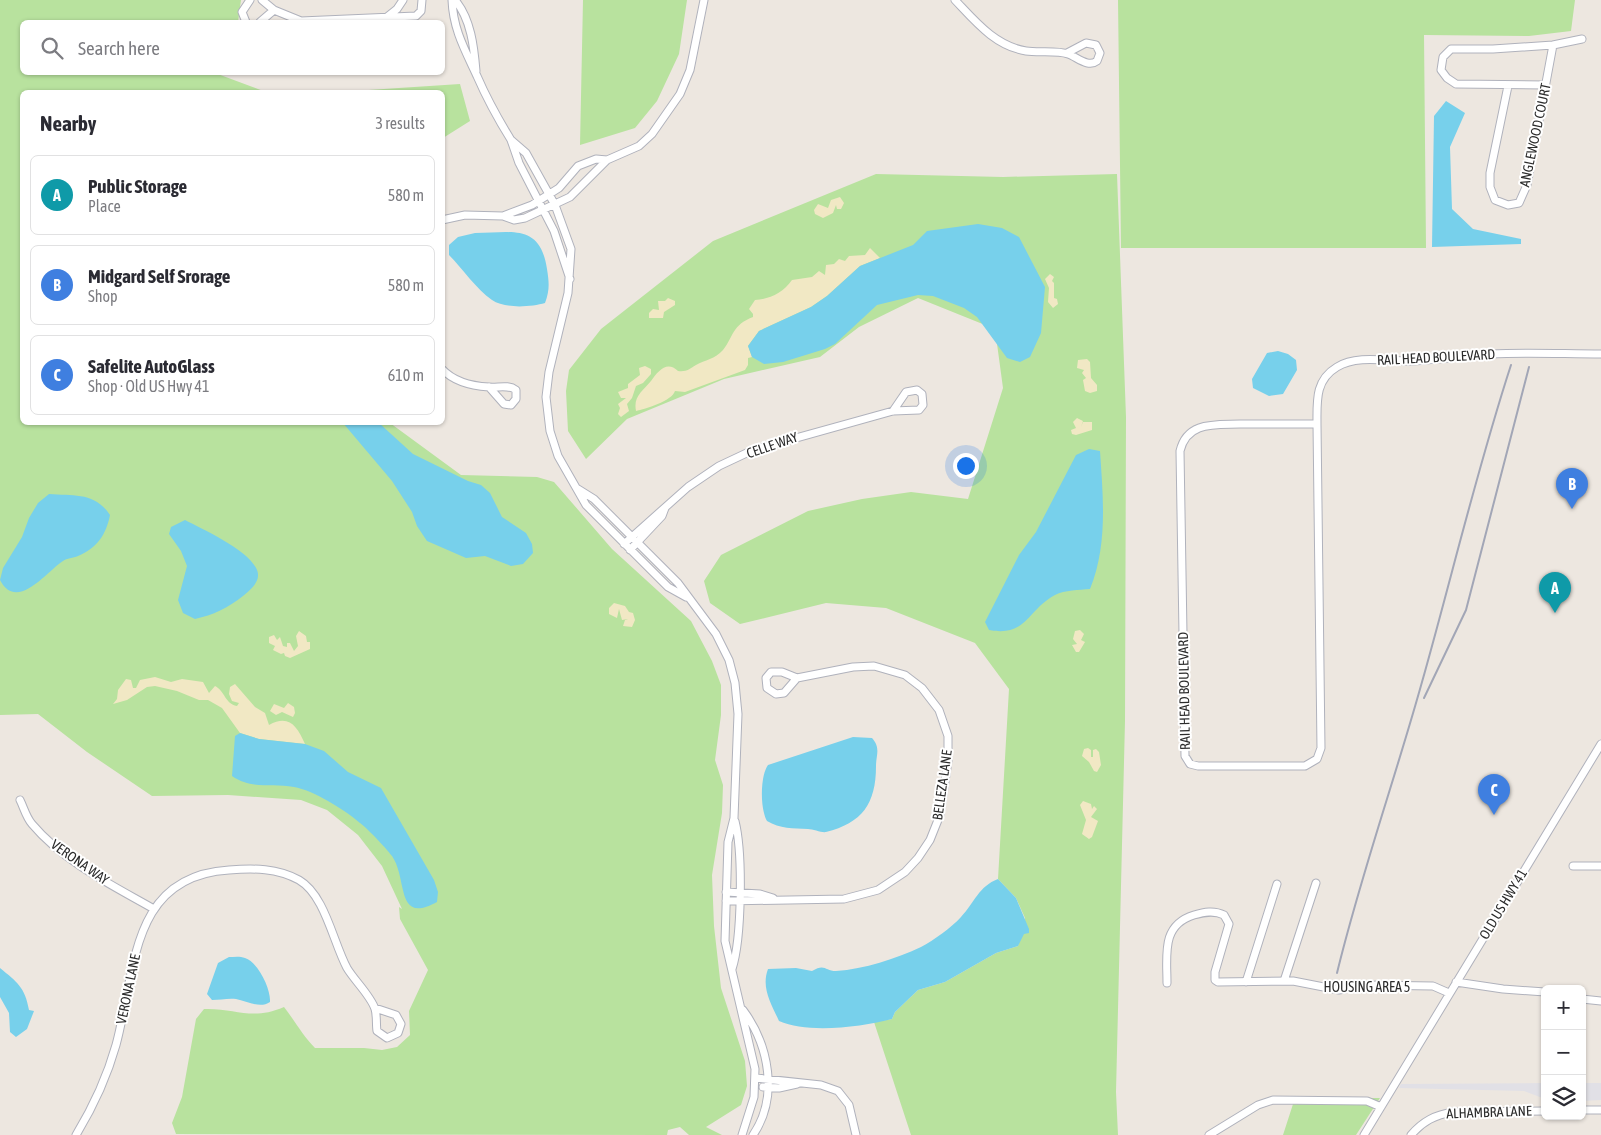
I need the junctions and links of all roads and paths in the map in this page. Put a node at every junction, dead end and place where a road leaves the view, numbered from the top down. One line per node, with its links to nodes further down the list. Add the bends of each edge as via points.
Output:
1 (250, 0): 10 (street, via 242,12)
2 (262, 0): 8 (street)
3 (403, 0): 9 (street)
4 (422, 0): 9 (street, via 421,11 416,16)
5 (453, 0): 17 (street, via 456,30); 17 (street, via 462,8 470,33)
6 (704, 0): 21 (street, via 690,70 667,115 639,146)
7 (955, 0): 16 (street, via 984,31 1002,44 1023,50)
8 (274, 10): 11 (street); 12 (street)
9 (387, 18): 13 (street)
10 (245, 20)
11 (262, 20)
12 (299, 20)
13 (330, 20)
14 (1582, 39): 15 (street)
15 (1553, 45): 18 (street, ANGLEWOOD COURT); 19 (street, via 1451,49 1443,57 1441,70 1456,84)
16 (1067, 53)
17 (476, 74): 20 (street, via 485,98)
18 (1546, 85): 19 (street); 19 (street, ANGLEWOOD COURT, via 1527,185 1519,203 1508,205 1495,200 1490,187)
19 (1508, 86)
20 (511, 140): 22 (street, via 526,153); 23 (street)
21 (607, 160): 22 (street, via 596,159 578,166 564,184); 24 (street, via 579,190)
22 (549, 194): 23 (street); 24 (street)
23 (538, 201): 25 (street); 26 (street)
24 (555, 205): 25 (street); 28 (street, via 571,249)
25 (544, 210): 26 (street, via 519,220); 28 (street)
26 (503, 216): 27 (street, via 465,215)
27 (445, 219)
28 (570, 279): 34 (street, via 546,397 550,431 558,456)
29 (1601, 354): 33 (street, RAIL HEAD BOULEVARD, via 1493,354 1424,361 1362,360 1344,363 1329,372 1321,382)
30 (445, 371): 31 (street, via 457,381)
31 (489, 387)
32 (893, 411): 35 (street, CELLE WAY, via 753,450 718,466 688,487)
33 (1316, 424): 33 (street, RAIL HEAD BOULEVARD, via 1320,754 1305,766 1194,766 1184,751 1182,444 1192,431 1206,425)
34 (578, 489): 35 (street, via 594,498); 36 (street, via 586,506)
35 (636, 538): 36 (street, CELLE WAY); 37 (street, CELLE WAY); 38 (street, via 678,583)
36 (624, 544): 37 (street)
37 (630, 550): 38 (street, via 668,587)
38 (688, 599): 42 (street, via 716,634 729,660 735,683 738,714)
39 (797, 678): 49 (street, BELLEZA LANE, via 864,666 885,668 905,675 922,688 939,710 948,736 948,761 941,810 934,832 925,850 905,872 878,890 856,897 828,900)
40 (1601, 744): 56 (street, OLD US HWY 41)
41 (20, 800): 52 (street, VERONA WAY, via 32,824 66,854)
42 (734, 818): 47 (street, via 728,842); 48 (street, via 740,841)
43 (1573, 866): 44 (street)
44 (1601, 866)
45 (1316, 883): 54 (street)
46 (1277, 884): 55 (street)
47 (726, 892): 48 (street, BELLEZA LANE); 50 (street)
48 (739, 892): 49 (street, BELLEZA LANE); 51 (street)
49 (773, 898): 51 (street, BELLEZA LANE, via 759,902)
50 (726, 901): 51 (street, BELLEZA LANE); 53 (street, via 725,941)
51 (738, 901): 53 (street, via 737,943)
52 (154, 909): 62 (street, VERONA LANE, via 172,889 203,872 280,870 303,882 318,898 348,969); 73 (street, VERONA LANE, via 132,961 115,1047 102,1087)
53 (732, 969): 63 (street)
54 (1284, 981): 55 (street, HOUSING AREA 5); 59 (street, HOUSING AREA 5, via 1339,990 1366,985 1433,986)
55 (1246, 982): 57 (street, HOUSING AREA 5, via 1215,980 1229,924 1224,915 1212,912 1187,917 1174,928 1168,941)
56 (1456, 982): 58 (street); 59 (street, OLD US HWY 41)
57 (1167, 984)
58 (1541, 992)
59 (1449, 993): 69 (street, OLD US HWY 41)
60 (1586, 1000): 61 (street)
61 (1601, 1002)
62 (375, 1008): 62 (street, VERONA LANE, via 377,1031 387,1038 398,1033 401,1024 396,1015)
63 (742, 1008): 64 (street); 65 (street, via 755,1025 762,1043)
64 (756, 1078): 65 (street); 67 (street)
65 (768, 1079): 66 (street); 68 (street)
66 (797, 1084): 68 (street); 76 (street, via 827,1086 838,1091 848,1106)
67 (755, 1087): 68 (street); 74 (street)
68 (767, 1088): 75 (street, via 763,1114)
69 (1381, 1107): 77 (street, via 1367,1101 1273,1100 1241,1114); 78 (street, OLD US HWY 41)
70 (1541, 1110): 79 (street, ALHAMBRA LANE, via 1438,1114 1421,1124)
71 (1586, 1110): 72 (street)
72 (1601, 1110)
73 (76, 1135)
74 (742, 1135)
75 (753, 1135)
76 (856, 1135)
77 (1209, 1135)
78 (1364, 1135)
79 (1411, 1135)

